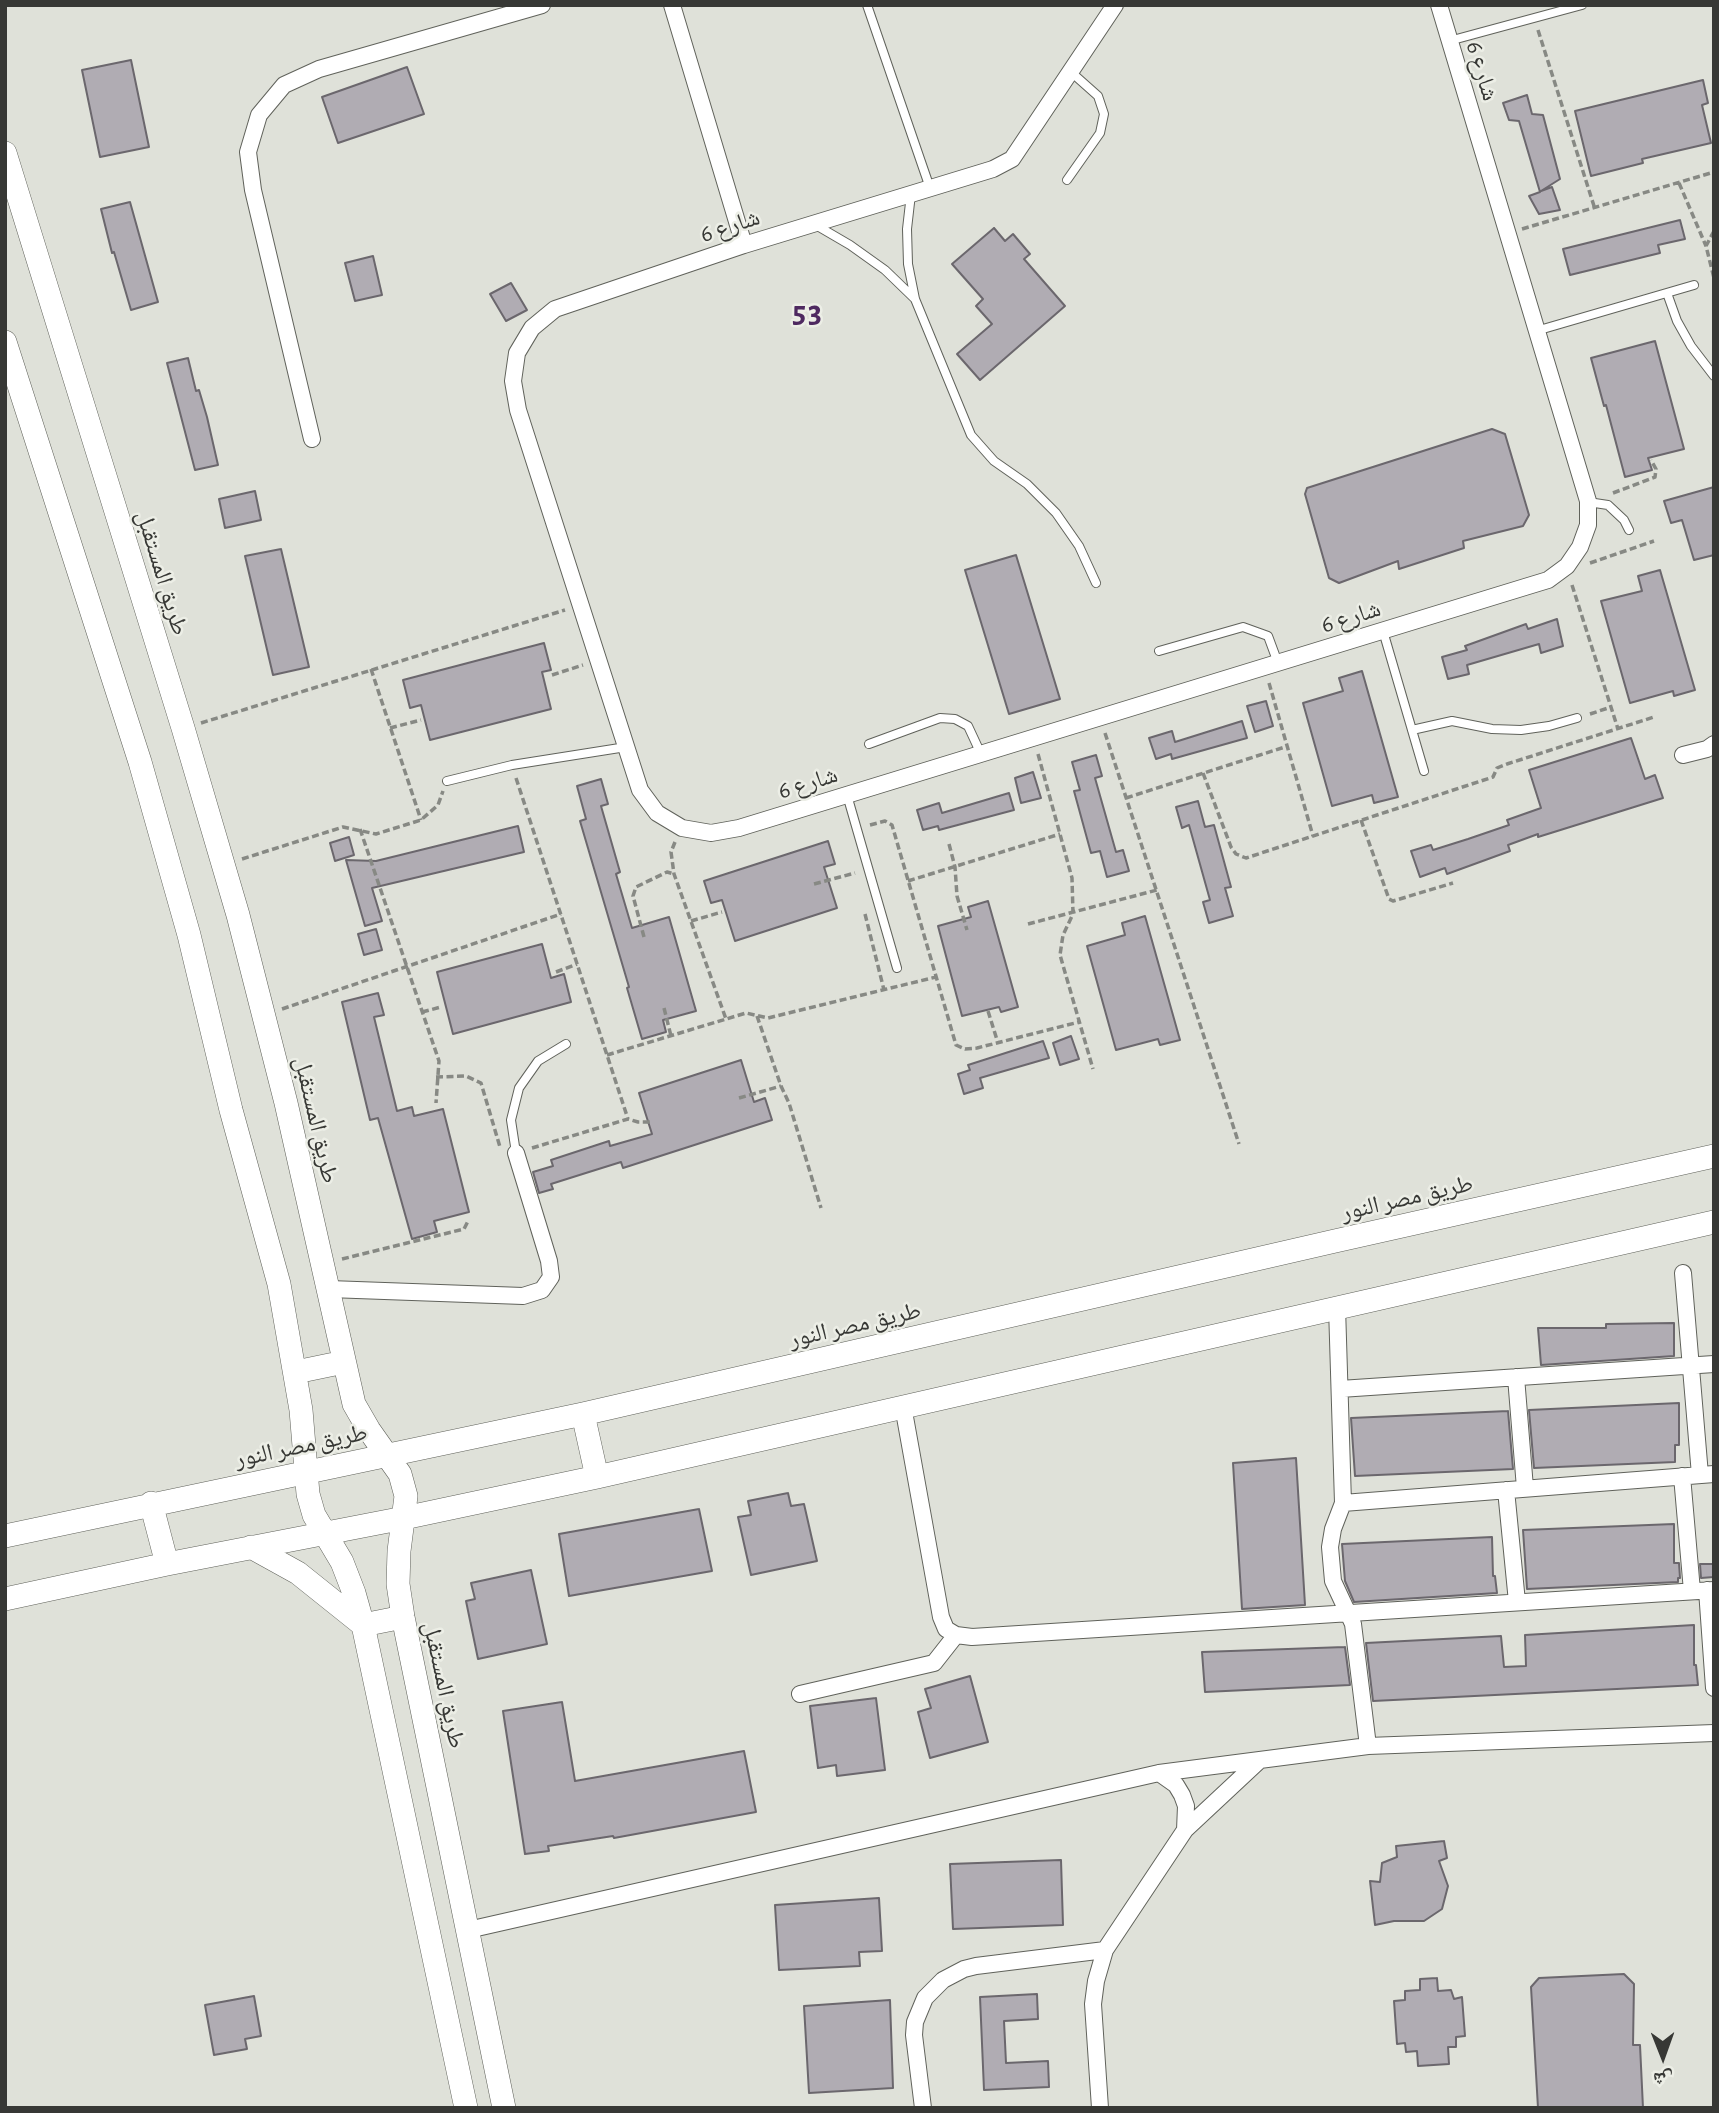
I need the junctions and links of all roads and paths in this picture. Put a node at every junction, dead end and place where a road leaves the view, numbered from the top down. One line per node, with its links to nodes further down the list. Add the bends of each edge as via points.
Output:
1 (542, 5): 29 (street, via 319,69 284,85 259,115 248,152 253,190)
2 (672, 5): 20 (street)
3 (867, 5): 14 (lane)
4 (1115, 5): 9 (street, شارع 6)
5 (1439, 5): 8 (street, شارع 6)
6 (1582, 5): 7 (lane)
7 (1534, 18): 8 (lane); 16 (path)
8 (1450, 41): 19 (street, شارع 6)
9 (1071, 72): 12 (lane, via 1098,96 1104,114 1100,133); 14 (street, شارع 6, via 1012,159)
10 (5, 153): 48 (street, طريق المستقبل)
11 (1714, 172): 13 (path)
12 (1067, 180)
13 (1679, 183): 16 (path); 21 (path)
14 (930, 188): 15 (street, شارع 6)
15 (911, 194): 17 (street, شارع 6); 25 (lane, via 908,264)
16 (1594, 207): 19 (path)
17 (813, 224): 20 (street, شارع 6); 25 (lane, via 850,244)
18 (1714, 231): 21 (path)
19 (1507, 233): 26 (street, شارع 6)
20 (744, 245): 36 (street, شارع 6, via 555,309 532,328 517,352 513,381 518,410)
21 (1706, 246): 22 (path)
22 (1714, 278)
23 (1694, 285): 24 (lane)
24 (1667, 293): 26 (lane); 28 (lane, via 1691,346)
25 (915, 299): 35 (lane, via 971,435 994,461 1027,484 1056,513)
26 (1536, 331): 31 (street, شارع 6)
27 (5, 342): 124 (street, via 140,762 189,935 279,1284)
28 (1714, 376)
29 (312, 439)
30 (1651, 460): 31 (path, via 1655,477)
31 (1588, 501): 32 (lane, via 1608,505); 34 (street, شارع 6, via 1588,525)
32 (1629, 530)
33 (1654, 541): 34 (path)
34 (1567, 568): 37 (street, شارع 6, via 1548,580); 43 (path)
35 (1096, 583)
36 (580, 605): 39 (street, شارع 6); 41 (path)
37 (1383, 631): 40 (street, شارع 6); 51 (lane)
38 (1159, 650): 40 (lane, via 1243,627 1268,636)
39 (598, 660): 42 (path); 56 (street, شارع 6)
40 (1271, 665): 45 (street, شارع 6); 55 (path)
41 (371, 669): 48 (path); 49 (path)
42 (552, 675)
43 (1611, 707): 46 (path); 50 (path)
44 (1654, 717): 50 (path)
45 (1100, 718): 52 (street, شارع 6); 64 (path)
46 (1577, 718): 51 (lane, via 1521,730 1452,721)
47 (421, 720): 49 (path)
48 (184, 728): 73 (street, طريق المستقبل)
49 (390, 728): 65 (path)
50 (1618, 729): 66 (path, via 1507,764 1493,776)
51 (1412, 730): 60 (lane)
52 (1033, 738): 57 (street, شارع 6); 70 (path)
53 (869, 744): 57 (lane, via 940,718 955,719 968,726)
54 (1714, 744): 58 (street)
55 (1288, 746): 61 (path); 71 (path)
56 (626, 747): 59 (lane); 67 (street, شارع 6, via 640,790 657,813)
57 (981, 754): 63 (street, شارع 6)
58 (1683, 755)
59 (512, 765): 62 (lane); 82 (path)
60 (1424, 771)
61 (1203, 774): 64 (path); 71 (path, via 1236,854 1246,858)
62 (447, 781): 65 (path, via 438,805)
63 (847, 795): 67 (street, شارع 6, via 710,834); 68 (lane)
64 (1126, 798): 80 (path)
65 (421, 820): 69 (path, via 376,834)
66 (1361, 820): 71 (path); 78 (path, via 1389,899)
67 (682, 828): 76 (path, via 671,852)
68 (857, 829): 77 (path, via 885,821 892,825); 90 (lane)
69 (360, 830): 73 (path, via 343,827); 89 (path)
70 (1059, 834): 74 (path); 83 (path, via 1072,878)
71 (1313, 836)
72 (949, 844): 74 (path)
73 (224, 865): 97 (street, طريق المستقبل)
74 (955, 867): 77 (path); 86 (path)
75 (855, 873): 79 (path)
76 (674, 874): 84 (path); 87 (path, via 667,872 636,887 633,896)
77 (908, 881): 92 (path)
78 (1453, 883)
79 (814, 884)
80 (1157, 890): 83 (path); 111 (path)
81 (722, 912): 84 (path)
82 (561, 914): 88 (path); 89 (path)
83 (1073, 914): 85 (path); 100 (path, via 1060,955)
84 (691, 921): 99 (path)
85 (1028, 924)
86 (967, 930)
87 (644, 937)
88 (578, 964): 91 (path); 104 (path)
89 (406, 965): 96 (path); 97 (path)
90 (897, 968)
91 (556, 972)
92 (937, 977): 98 (path, via 768,1018); 102 (path, via 957,1045 965,1049)
93 (441, 1007): 96 (path)
94 (664, 1008): 101 (path)
95 (988, 1011): 102 (path)
96 (422, 1012): 108 (path, via 439,1061)
97 (264, 1015): 117 (street, طريق المستقبل)
98 (757, 1016): 99 (path, via 746,1013); 106 (path)
99 (726, 1019): 101 (path)
100 (1079, 1022): 102 (path); 105 (path)
101 (671, 1036): 104 (path)
102 (998, 1043)
103 (566, 1044): 112 (lane, via 538,1061 519,1088 511,1120)
104 (607, 1055): 109 (path)
105 (1093, 1069)
106 (781, 1086): 107 (path); 114 (path)
107 (739, 1098)
108 (436, 1102)
109 (628, 1119): 110 (path); 112 (path)
110 (652, 1122)
111 (1239, 1144)
112 (516, 1153): 119 (street, via 550,1261 551,1277 542,1290 523,1296)
113 (1714, 1156): 128 (street, طريق مصر النور)
114 (821, 1208)
115 (468, 1222): 117 (path, via 464,1229)
116 (1714, 1222): 120 (street)
117 (323, 1264): 119 (street, طريق المستقبل)
118 (1683, 1273): 123 (street)
119 (329, 1289): 121 (street, طريق المستقبل)
120 (1338, 1307): 126 (street); 127 (street)
121 (344, 1362): 124 (street); 129 (street, طريق المستقبل, via 354,1404)
122 (1714, 1364): 123 (street)
123 (1691, 1365): 125 (street); 131 (street)
124 (296, 1372): 130 (street)
125 (1516, 1377): 126 (street); 134 (street)
126 (1340, 1389): 137 (street)
127 (903, 1406): 133 (street); 149 (street, via 941,1617 946,1629)
128 (583, 1414): 129 (street, طريق مصر النور); 133 (street)
129 (387, 1455): 130 (street, طريق مصر النور); 138 (street, طريق المستقبل, via 400,1474 406,1496)
130 (306, 1472): 136 (street, طريق مصر النور); 139 (street, via 307,1494)
131 (1707, 1474): 132 (street)
132 (1682, 1476): 134 (street); 143 (street)
133 (597, 1477): 138 (street)
134 (1525, 1488): 135 (street)
135 (1506, 1490): 137 (street); 145 (street)
136 (151, 1503): 140 (street, طريق مصر النور); 142 (street)
137 (1343, 1503): 146 (street, via 1330,1546 1333,1581)
138 (404, 1518): 139 (street); 147 (street, طريق المستقبل, via 398,1584)
139 (326, 1534): 141 (street); 148 (street, via 342,1562)
140 (5, 1535)
141 (251, 1547): 142 (street); 148 (street, via 298,1573)
142 (167, 1564): 144 (street)
143 (1704, 1591): 145 (street); 150 (street)
144 (5, 1599)
145 (1517, 1602): 146 (street)
146 (1347, 1613): 149 (street); 153 (street, via 1353,1624)
147 (403, 1617): 148 (street); 157 (street, طريق المستقبل)
148 (363, 1625): 159 (street)
149 (956, 1635): 151 (street, via 934,1663)
150 (1714, 1688)
151 (800, 1694)
152 (1714, 1732): 153 (street)
153 (1368, 1746): 154 (street)
154 (1259, 1760): 155 (street); 156 (street)
155 (1159, 1773): 156 (street, via 1182,1795); 157 (street)
156 (1185, 1830): 158 (street)
157 (468, 1930): 160 (street, طريق المستقبل)
158 (1105, 1950): 161 (street, via 976,1966 943,1980 925,1998 915,2022); 162 (street, via 1093,2004)
159 (466, 2108)
160 (504, 2108)
161 (923, 2108)
162 (1100, 2108)

